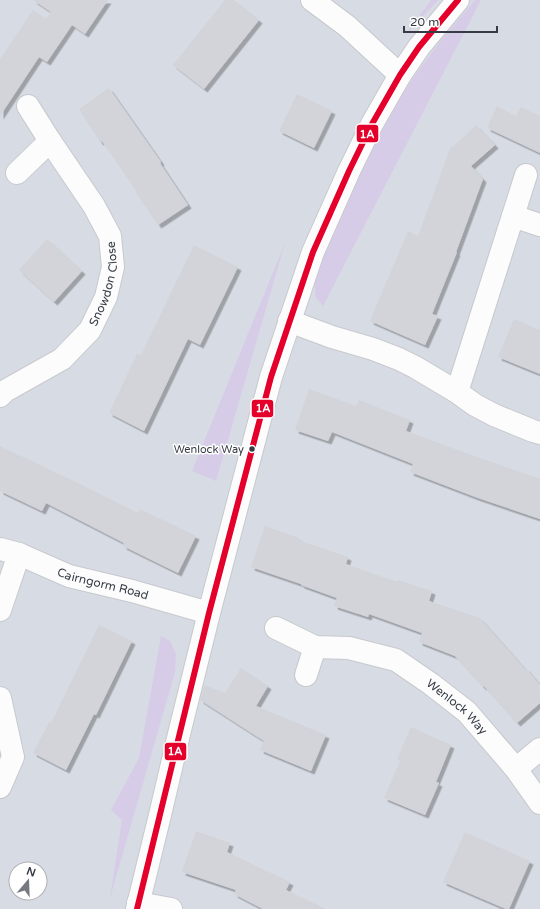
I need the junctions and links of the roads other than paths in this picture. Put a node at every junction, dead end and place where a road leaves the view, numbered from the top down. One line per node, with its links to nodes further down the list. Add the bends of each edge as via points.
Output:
1 (312, 0): 3 (street, via 347,26)
2 (458, 0): 3 (street, via 419,47)
3 (400, 75): 10 (street, via 372,124 336,200 313,252)
4 (28, 106): 5 (street, Snowdon Close)
5 (50, 141): 6 (street); 12 (street, Snowdon Close, via 94,206 110,236 113,268 106,297 90,330 62,359)
6 (16, 173)
7 (526, 175): 8 (street)
8 (513, 216): 9 (street); 11 (street)
9 (540, 226)
10 (289, 321): 11 (street, via 399,359); 16 (street, via 271,377)
11 (457, 392): 13 (street, via 494,415)
12 (0, 396)
13 (540, 433)
14 (10, 551): 15 (street); 16 (street, Cairngorm Road, via 69,576)
15 (0, 610)
16 (209, 613): 25 (street)
17 (276, 628): 18 (street, Wenlock Way)
18 (315, 647): 19 (street); 22 (street, Wenlock Way, via 349,648 396,660 467,712)
19 (306, 675)
20 (0, 698): 23 (street, via 14,757)
21 (540, 749): 22 (street)
22 (516, 769): 24 (street, Wenlock Way)
23 (0, 787)
24 (540, 803)
25 (138, 906): 26 (street)
26 (171, 909)

